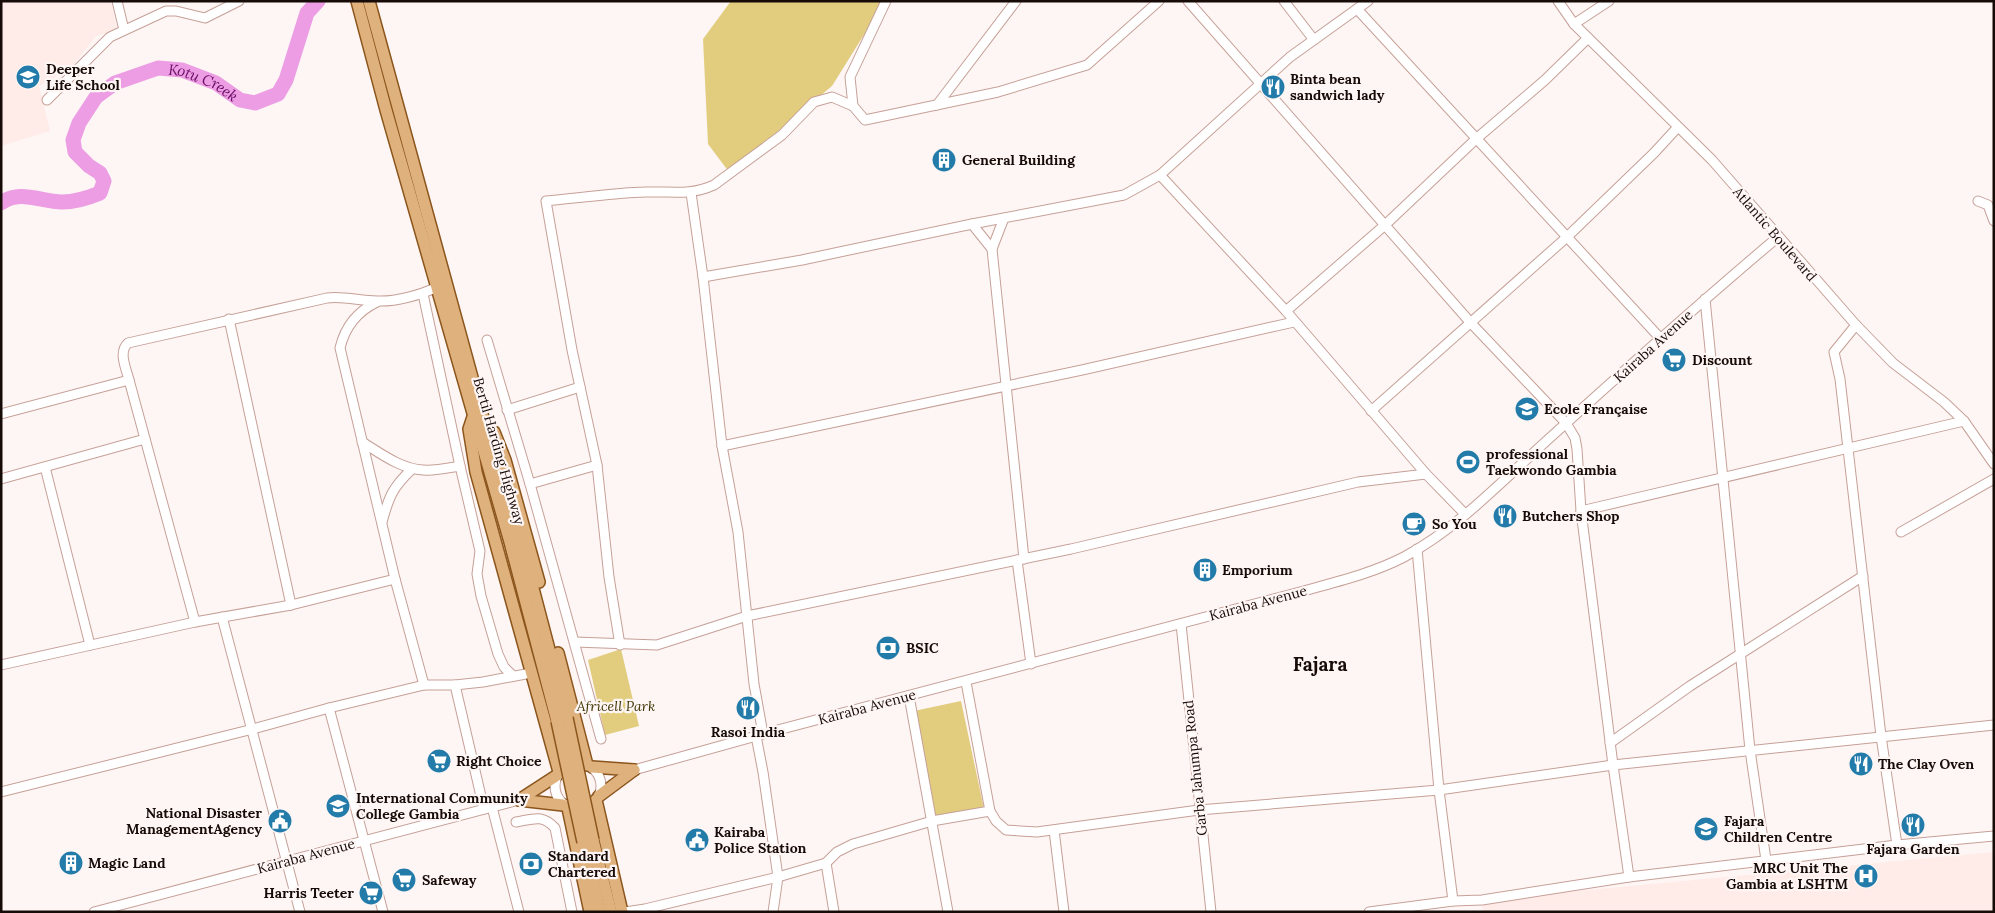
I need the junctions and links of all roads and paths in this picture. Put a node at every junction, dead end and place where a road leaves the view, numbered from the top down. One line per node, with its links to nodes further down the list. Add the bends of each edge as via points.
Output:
1 (117, 1): 15 (street)
2 (239, 1): 15 (street, via 205,18 166,11)
3 (357, 1): 35 (main road, Bertil Harding Highway)
4 (369, 1): 52 (main road, Bertil Harding Highway)
5 (886, 1): 21 (street, via 850,76)
6 (1016, 1): 20 (street)
7 (1159, 1): 20 (street, via 1087,65 998,92)
8 (1188, 1): 18 (street)
9 (1284, 1): 17 (street)
10 (1368, 1): 13 (street)
11 (1558, 1): 14 (street, Atlantic Boulevard)
12 (1609, 1): 14 (street)
13 (1356, 9): 17 (street); 23 (street)
14 (1574, 24): 16 (street, Atlantic Boulevard)
15 (124, 30): 19 (street, via 110,37)
16 (1588, 38): 22 (street, Atlantic Boulevard); 23 (street)
17 (1314, 40): 18 (street, via 1290,57)
18 (1261, 85): 24 (street); 30 (street)
19 (47, 100)
20 (937, 105): 21 (street, via 866,120)
21 (853, 106): 25 (street, via 832,97 814,102 782,135 714,185)
22 (1677, 128): 31 (street); 32 (street, Atlantic Boulevard, via 1712,160)
23 (1476, 139): 30 (street); 31 (street)
24 (1160, 175): 27 (street, via 1124,195); 39 (street)
25 (691, 193): 34 (street); 48 (street, via 646,192 546,201)
26 (1978, 200): 28 (street, via 1988,205)
27 (1004, 218): 29 (street); 33 (street)
28 (1994, 221)
29 (972, 224): 33 (street); 34 (street)
30 (1385, 225): 39 (street); 42 (street)
31 (1567, 237): 42 (street); 44 (street)
32 (1778, 237): 37 (street, Kairaba Avenue); 43 (street, Atlantic Boulevard)
33 (992, 250): 47 (street)
34 (703, 277): 58 (street)
35 (437, 287): 36 (street); 52 (main road, Bertil Harding Highway)
36 (423, 294): 38 (street); 63 (street)
37 (1705, 298): 44 (street, Kairaba Avenue); 66 (street)
38 (378, 301): 40 (street, via 335,297); 57 (street, via 355,318 340,348)
39 (1286, 311): 41 (street)
40 (229, 319): 46 (street, via 128,343 122,352); 78 (street)
41 (1294, 322): 47 (street); 50 (street)
42 (1470, 322): 50 (street); 54 (street)
43 (1856, 325): 53 (street, Atlantic Boulevard, via 1893,363); 59 (street, via 1834,352)
44 (1661, 339): 54 (street, Kairaba Avenue)
45 (487, 340): 49 (street)
46 (129, 380): 51 (street); 56 (street)
47 (1007, 386): 58 (street); 75 (street)
48 (580, 387): 49 (street); 61 (street)
49 (507, 410): 69 (street)
50 (1371, 411): 65 (street)
51 (1, 414)
52 (478, 416): 55 (main road, Bertil Harding Highway); 89 (main road, via 469,430 476,472); 104 (main road, via 494,432 505,460)
53 (1964, 421): 59 (street); 60 (street, Atlantic Boulevard)
54 (1566, 424): 70 (street, via 1575,438 1577,449); 71 (street, Kairaba Avenue)
55 (483, 434): 133 (main road, Bertil Harding Highway, bridge, via 541,653); 134 (main road, Bertil Harding Highway, bridge, via 550,650)
56 (145, 439): 62 (street); 81 (street)
57 (362, 442): 64 (street); 72 (street)
58 (722, 446): 79 (street, via 738,532)
59 (1848, 450): 66 (street); 76 (street)
60 (1994, 464)
61 (597, 465): 69 (street); 85 (street)
62 (45, 466): 67 (street); 84 (street)
63 (460, 466): 64 (street); 90 (street, via 480,551 478,574 481,596 498,654)
64 (412, 469): 72 (street, via 395,485)
65 (1426, 474): 71 (street); 75 (street, via 1358,482)
66 (1723, 477): 70 (street); 86 (street)
67 (1, 479)
68 (1994, 479): 73 (street)
69 (530, 484): 83 (street)
70 (1581, 511): 101 (street)
71 (1465, 514): 74 (street, Kairaba Avenue)
72 (382, 524): 77 (street)
73 (1901, 532)
74 (1416, 549): 82 (street, Kairaba Avenue, via 1358,576); 107 (street)
75 (1020, 560): 79 (street); 87 (street)
76 (1862, 576): 86 (street); 99 (street)
77 (395, 579): 78 (street); 92 (street)
78 (291, 605): 80 (street)
79 (747, 616): 85 (street, via 657,645); 98 (street)
80 (222, 617): 81 (street); 97 (street)
81 (195, 622): 84 (street)
82 (1181, 624): 87 (street, Kairaba Avenue); 113 (street, Garba Jahumpa Road)
83 (574, 642): 85 (street); 100 (street)
84 (90, 645): 88 (street)
85 (620, 645)
86 (1742, 652): 101 (street); 102 (street)
87 (1031, 664): 91 (street, Kairaba Avenue)
88 (1, 665)
89 (532, 672): 90 (street); 106 (main road)
90 (513, 676): 93 (street)
91 (966, 682): 94 (street, Kairaba Avenue); 114 (street)
92 (424, 685): 93 (street); 95 (street)
93 (455, 685): 112 (street)
94 (909, 696): 98 (street, Kairaba Avenue); 115 (street)
95 (329, 708): 97 (street); 119 (street)
96 (1994, 725): 99 (street)
97 (253, 729): 108 (street); 122 (street)
98 (759, 735): 105 (street, Kairaba Avenue); 124 (street)
99 (1881, 736): 102 (street); 120 (street)
100 (601, 739)
101 (1610, 743): 103 (street)
102 (1750, 750): 103 (street); 121 (street)
103 (1613, 765): 107 (street); 125 (street)
104 (590, 766): 105 (main road); 106 (street, via 572,763); 109 (street, via 600,780)
105 (634, 770): 109 (main road)
106 (558, 774): 110 (main road); 111 (street, via 555,792)
107 (1439, 790): 113 (street); 126 (street)
108 (1, 792)
109 (598, 798): 111 (street, via 583,809); 135 (main road)
110 (519, 800): 111 (main road); 112 (street, Kairaba Avenue)
111 (566, 806): 132 (main road)
112 (488, 808): 119 (street, Kairaba Avenue); 130 (street)
113 (1199, 810): 117 (street); 140 (street, Garba Jahumpa Road)
114 (990, 811): 115 (street); 117 (street, via 1006,830)
115 (932, 821): 123 (street, via 853,844); 138 (street)
116 (516, 822): 131 (street, via 541,818 555,828)
117 (1054, 830): 139 (street)
118 (1994, 836): 120 (street)
119 (365, 840): 122 (street, Kairaba Avenue); 129 (street)
120 (1897, 844): 121 (street)
121 (1766, 860): 125 (street)
122 (286, 861): 127 (street, Kairaba Avenue); 128 (street)
123 (826, 862): 124 (street); 137 (street)
124 (778, 877): 135 (street); 136 (street)
125 (1629, 877): 126 (street, via 1482,900)
126 (1452, 901): 141 (street)
127 (94, 912)
128 (300, 912)
129 (382, 912)
130 (519, 912)
131 (572, 912)
132 (590, 912)
133 (600, 912)
134 (611, 912)
135 (623, 912)
136 (773, 912)
137 (834, 912)
138 (948, 912)
139 (1064, 912)
140 (1211, 912)
141 (1370, 912)

